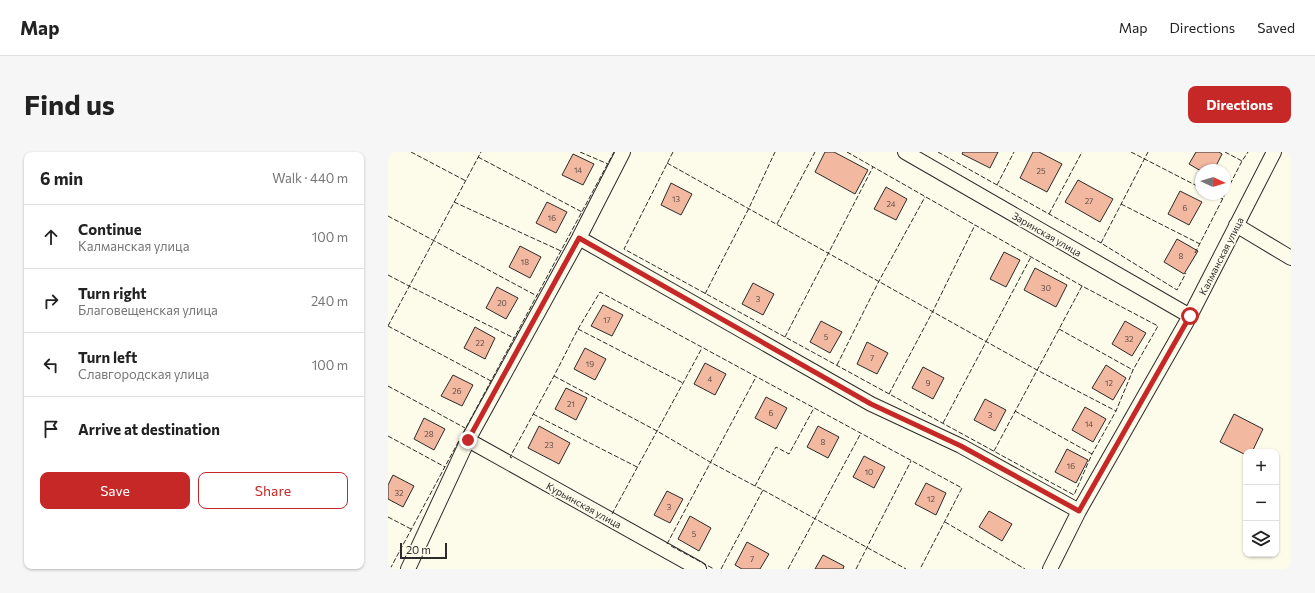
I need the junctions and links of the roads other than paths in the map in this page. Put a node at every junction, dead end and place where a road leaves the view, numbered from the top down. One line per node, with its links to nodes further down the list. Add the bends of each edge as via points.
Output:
1 (624, 152): 5 (street)
2 (904, 152): 7 (street, Заринская улица)
3 (1274, 152): 4 (street, Калманская улица)
4 (1236, 225): 6 (street); 7 (street, Калманская улица)
5 (579, 238): 8 (street); 9 (street, via 871,404 961,446)
6 (1291, 258)
7 (1190, 316): 9 (street, Калманская улица)
8 (468, 440): 10 (street); 11 (street, Курьинская улица)
9 (1079, 511): 12 (street, Калманская улица)
10 (408, 569)
11 (699, 569)
12 (1050, 569)

